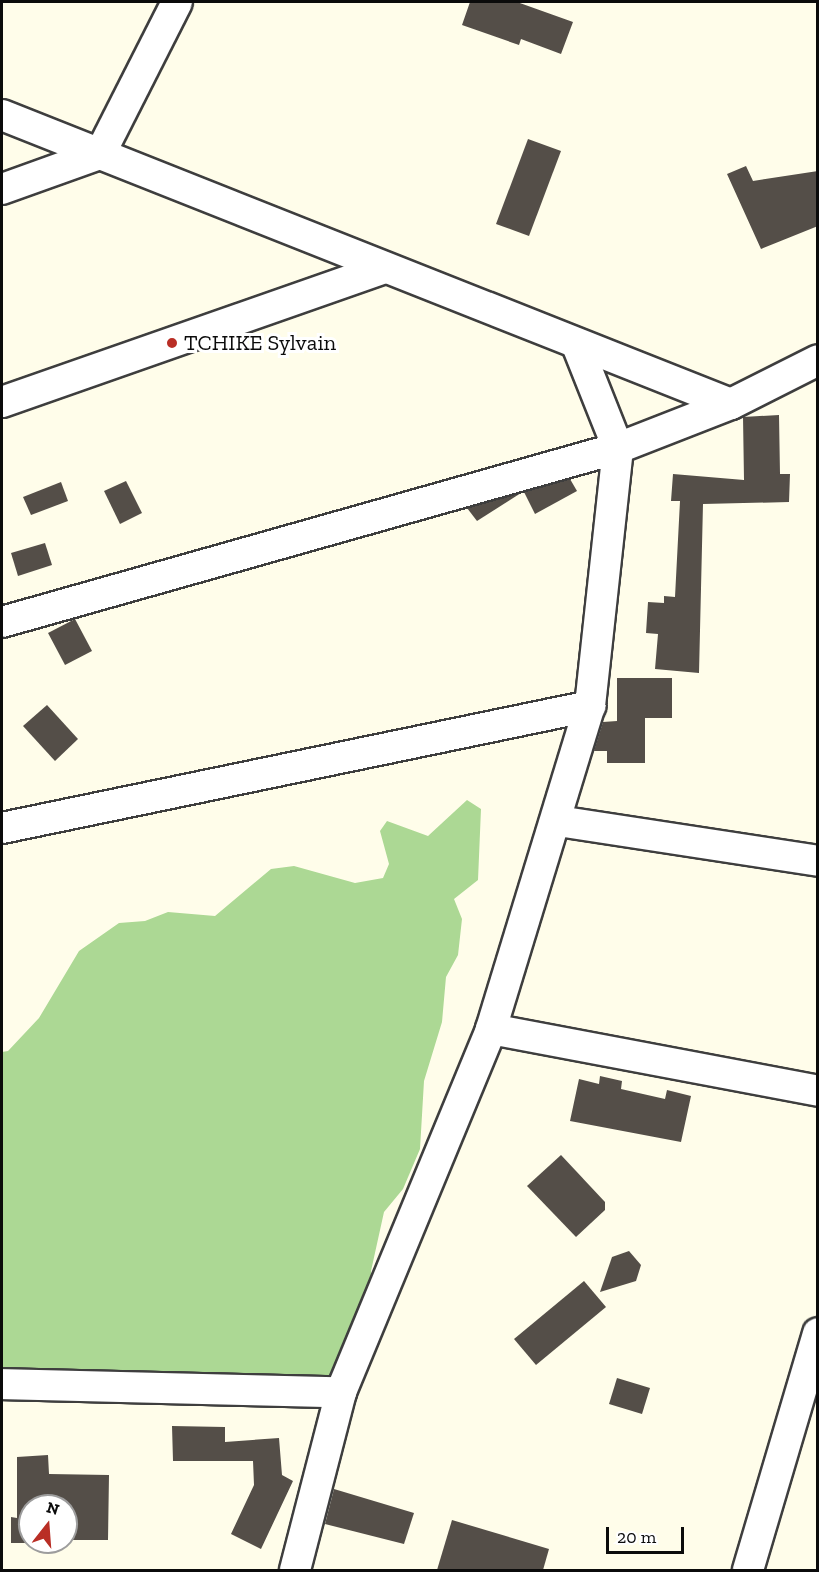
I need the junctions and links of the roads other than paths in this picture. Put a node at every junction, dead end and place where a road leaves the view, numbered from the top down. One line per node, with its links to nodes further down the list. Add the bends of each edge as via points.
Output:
1 (177, 2): 3 (street)
2 (2, 115): 3 (street)
3 (100, 154): 4 (street); 5 (street)
4 (2, 189)
5 (385, 268): 6 (street); 8 (street)
6 (577, 345): 9 (street); 10 (street)
7 (818, 360): 9 (street)
8 (2, 402)
9 (731, 404): 10 (street)
10 (618, 448): 11 (street); 12 (street)
11 (2, 622)
12 (590, 706): 13 (street); 14 (street)
13 (558, 821): 15 (street); 16 (street)
14 (2, 828)
15 (818, 861)
16 (491, 1029): 17 (street); 20 (street)
17 (818, 1091)
18 (818, 1333): 22 (street)
19 (2, 1384): 20 (street)
20 (341, 1392): 21 (street)
21 (295, 1570)
22 (748, 1570)

